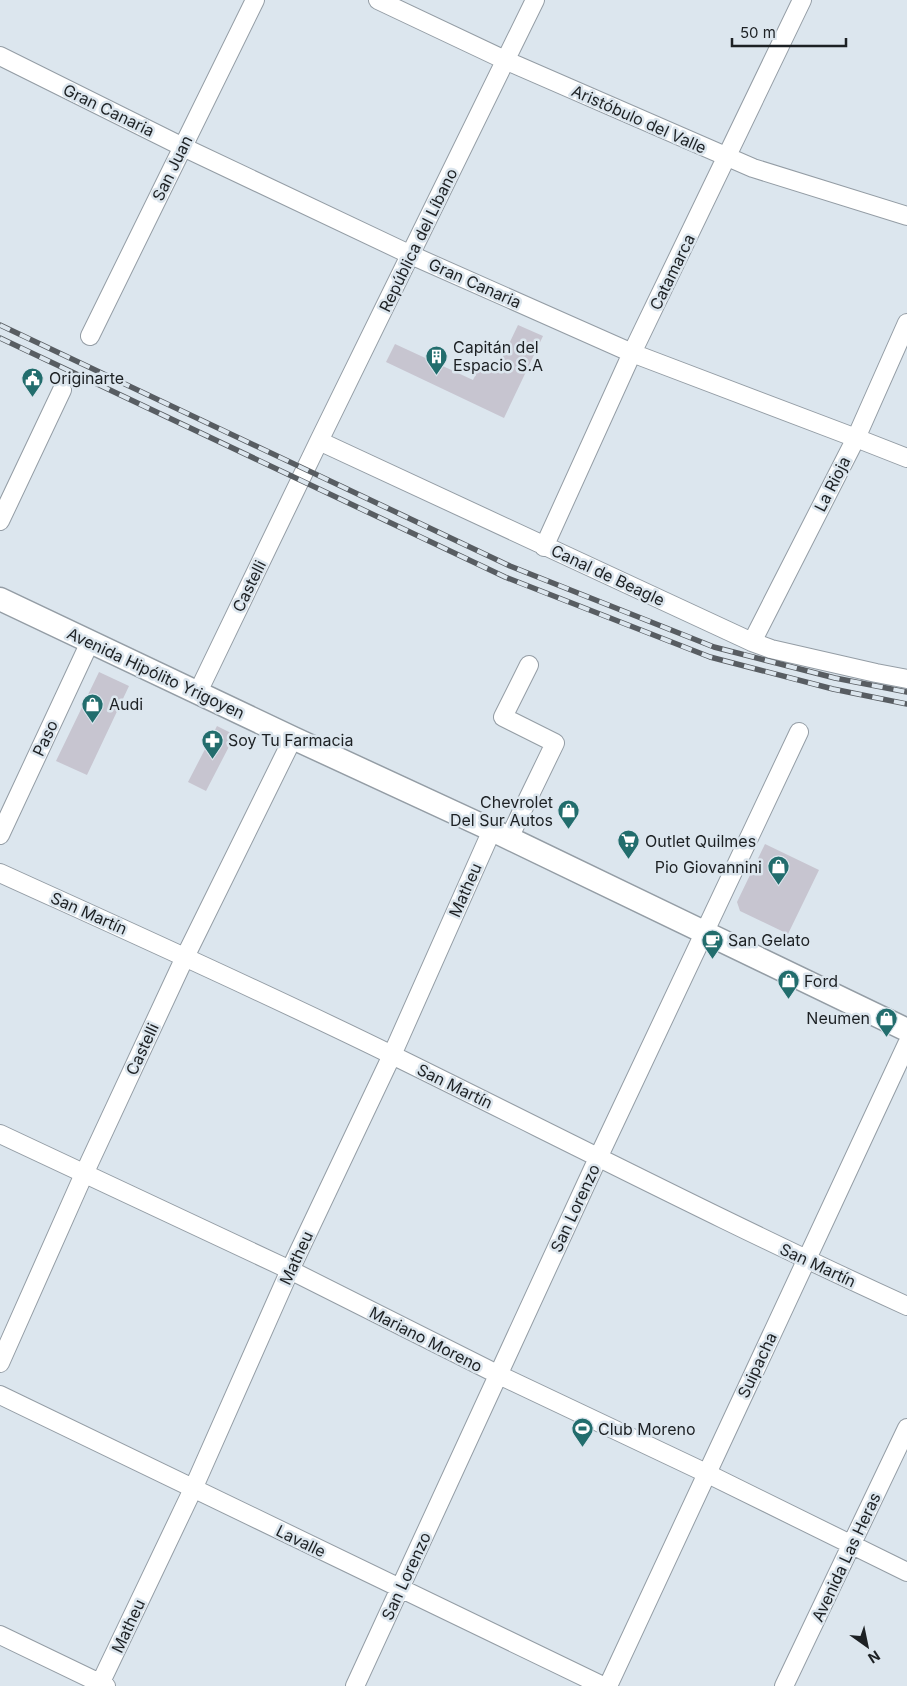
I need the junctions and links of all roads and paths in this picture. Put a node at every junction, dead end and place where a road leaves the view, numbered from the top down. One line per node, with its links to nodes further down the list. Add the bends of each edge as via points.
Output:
1 (256, 0): 7 (street, San Juan)
2 (378, 0): 6 (street, Aristóbulo del Valle)
3 (536, 0): 6 (street, República del Líbano)
4 (802, 0): 8 (street, Catamarca)
5 (0, 56): 7 (street, Gran Canaria)
6 (507, 61): 8 (street, Aristóbulo del Valle); 10 (street, República del Líbano)
7 (183, 147): 10 (street, Gran Canaria); 12 (street, San Juan)
8 (728, 157): 9 (street, Aristóbulo del Valle, via 753,168); 13 (street, Catamarca)
9 (907, 216)
10 (411, 255): 13 (street, Gran Canaria); 16 (street, República del Líbano)
11 (907, 323): 15 (street, La Rioja)
12 (90, 336)
13 (632, 353): 15 (street, Gran Canaria); 20 (street, Catamarca)
14 (62, 390): 19 (street)
15 (856, 438): 17 (street, Gran Canaria); 23 (street, La Rioja)
16 (319, 441): 18 (street, República del Líbano); 20 (street, Canal de Beagle)
17 (907, 458)
18 (303, 475): 26 (street, Castelli)
19 (0, 522)
20 (544, 546): 23 (street, Canal de Beagle)
21 (0, 599): 22 (main road, Avenida Hipólito Yrigoyen)
22 (90, 642): 26 (main road, Avenida Hipólito Yrigoyen); 30 (street, Paso)
23 (752, 642): 25 (street, Canal de Beagle)
24 (529, 665): 29 (street, Matheu, via 503,717 555,743)
25 (907, 679)
26 (198, 692): 28 (main road, Avenida Hipólito Yrigoyen)
27 (799, 732): 32 (street, San Lorenzo)
28 (293, 738): 29 (main road, Avenida Hipólito Yrigoyen); 33 (street, Castelli)
29 (501, 834): 32 (main road, Avenida Hipólito Yrigoyen); 36 (street, Matheu)
30 (0, 835)
31 (0, 873): 33 (street, San Martín)
32 (704, 932): 34 (main road, Avenida Hipólito Yrigoyen); 38 (street, San Lorenzo)
33 (185, 957): 36 (street, San Martín); 39 (street, Castelli)
34 (907, 1030)
35 (907, 1044): 40 (street, Suipacha)
36 (392, 1055): 38 (street, San Martín); 41 (street, Matheu)
37 (0, 1134): 39 (street, Mariano Moreno)
38 (598, 1158): 40 (street, San Martín); 44 (street, San Lorenzo)
39 (84, 1174): 41 (street, Mariano Moreno); 43 (street, Castelli)
40 (807, 1260): 42 (street, San Martín); 47 (street, Suipacha)
41 (290, 1270): 44 (street, Mariano Moreno); 48 (street, Matheu)
42 (907, 1306)
43 (0, 1364)
44 (498, 1376): 47 (street, Mariano Moreno); 51 (street, San Lorenzo)
45 (0, 1395): 48 (street, Lavalle)
46 (907, 1428): 49 (street, Avenida Las Heras)
47 (706, 1473): 49 (street, Mariano Moreno); 56 (street, Suipacha)
48 (193, 1489): 51 (street, Lavalle); 53 (street, Matheu)
49 (852, 1544): 50 (street, Mariano Moreno); 57 (street, Avenida Las Heras)
50 (907, 1572)
51 (400, 1588): 54 (street, San Lorenzo); 55 (street, Lavalle)
52 (0, 1635): 53 (street)
53 (102, 1685)
54 (355, 1686)
55 (603, 1686)
56 (608, 1686)
57 (784, 1686)

